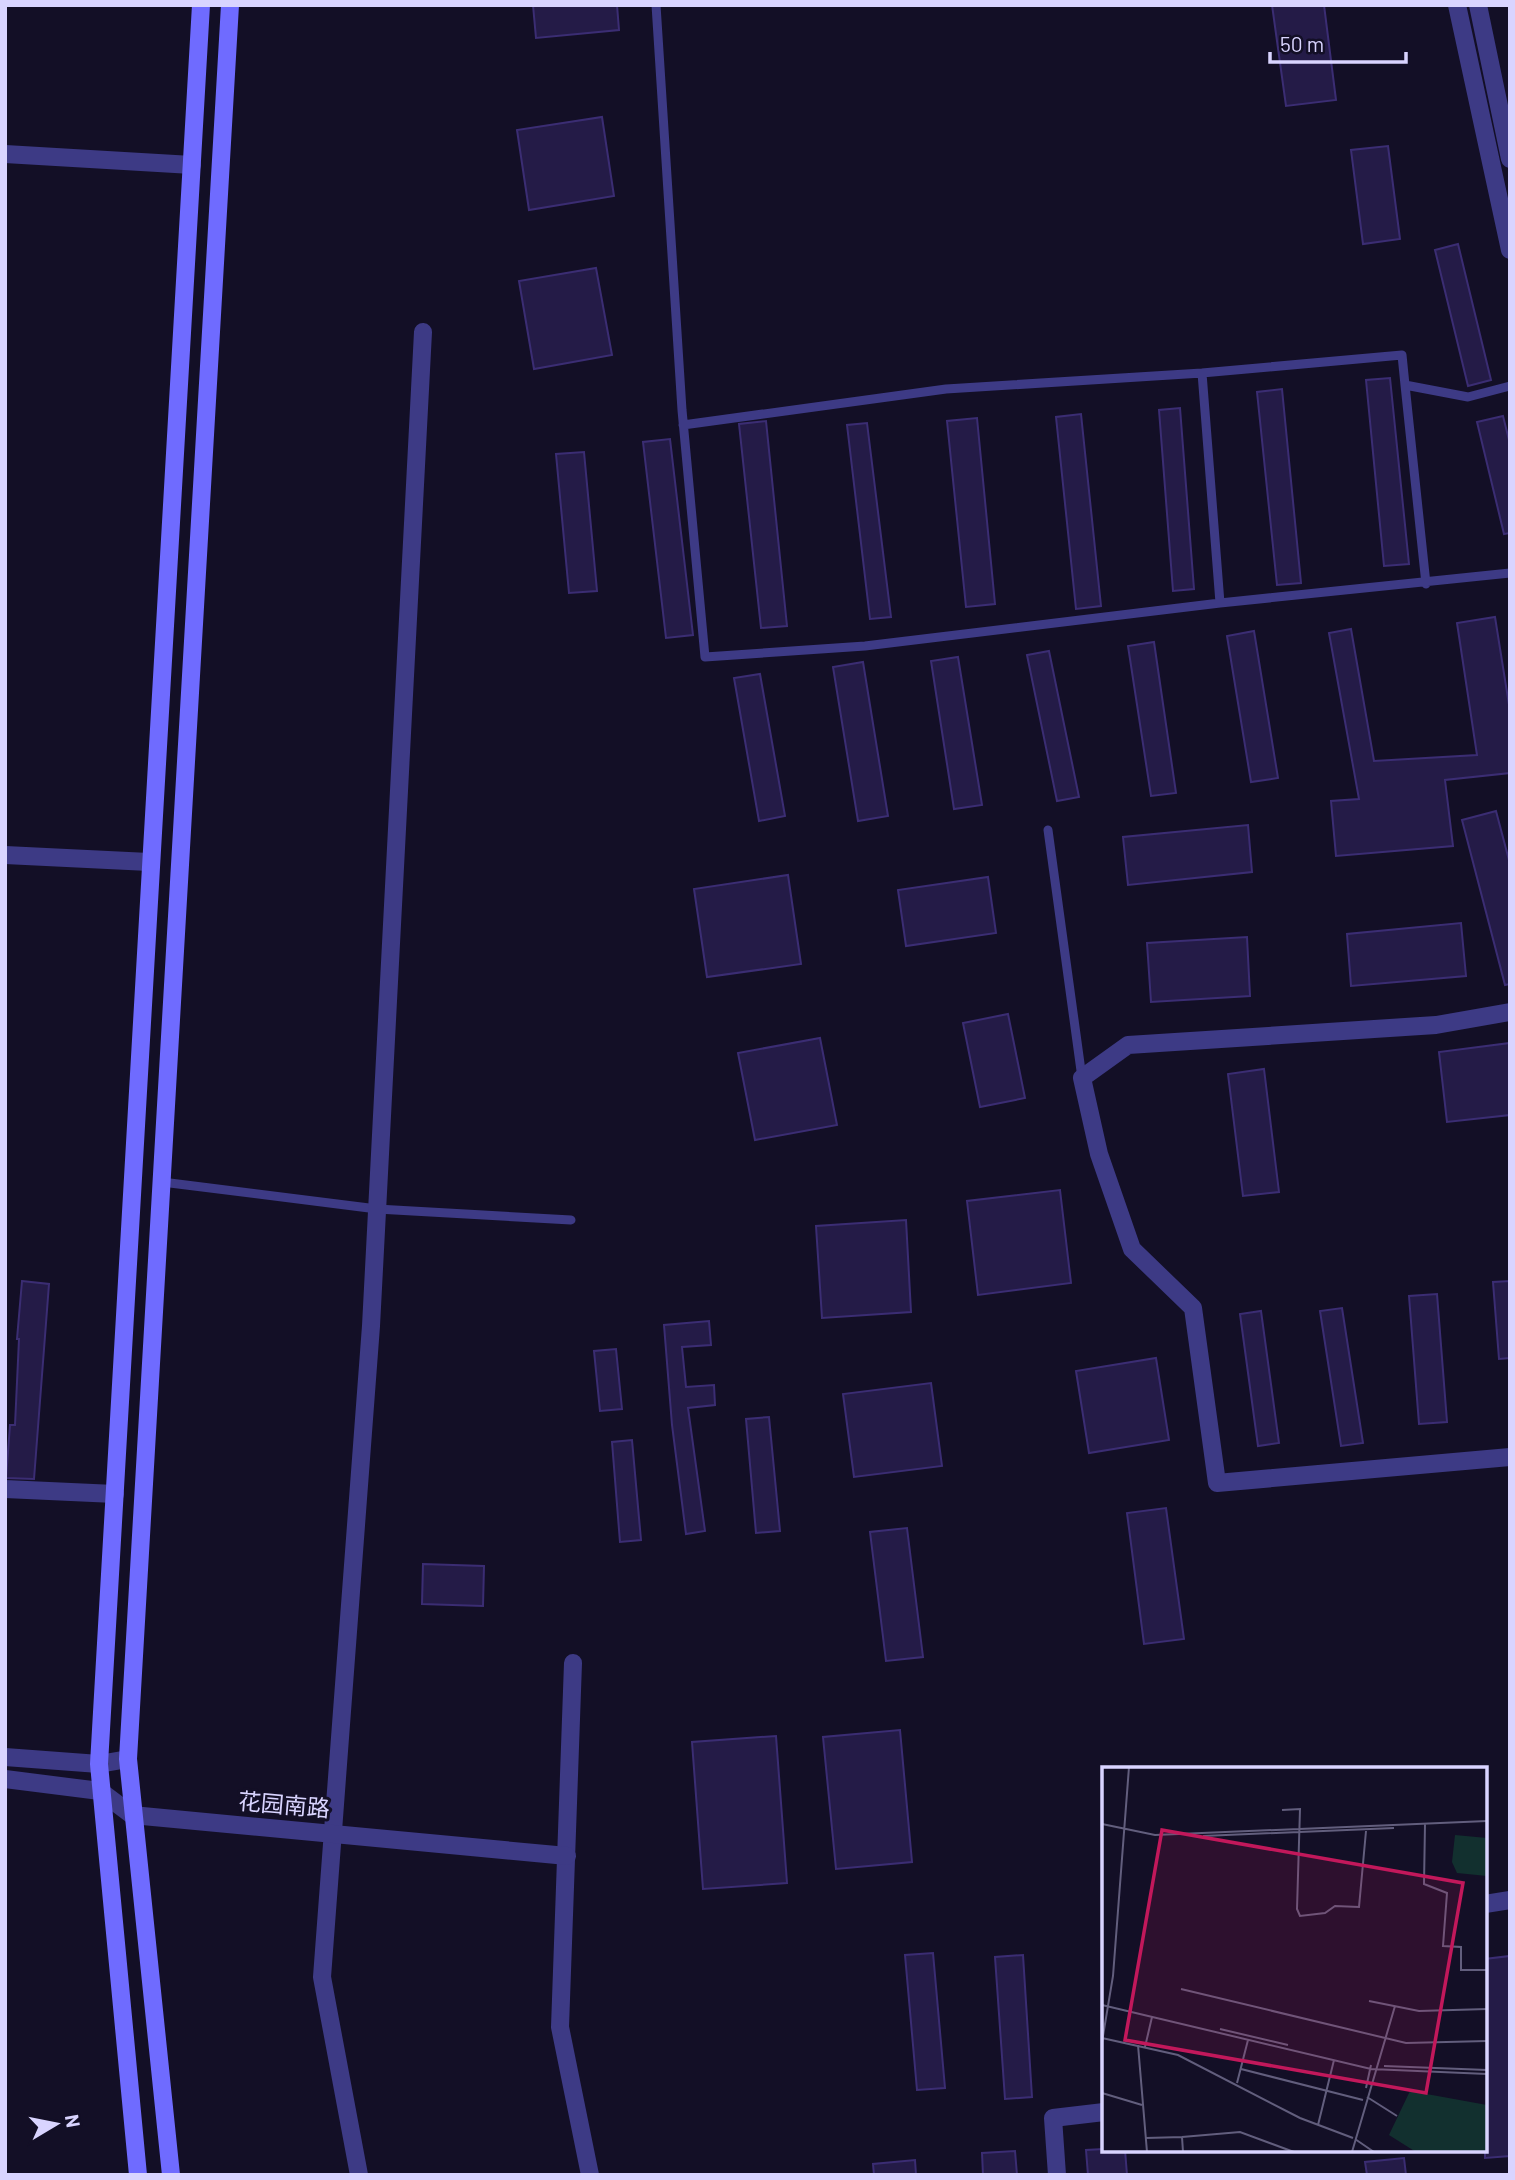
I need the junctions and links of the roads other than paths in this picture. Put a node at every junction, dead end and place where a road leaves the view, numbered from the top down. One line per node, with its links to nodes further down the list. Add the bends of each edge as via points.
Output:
1 (201, 5): 8 (main road)
2 (230, 5): 23 (main road)
3 (656, 5): 14 (lane)
4 (1457, 5): 9 (street)
5 (1478, 5): 7 (street)
6 (5, 153): 8 (street)
7 (1510, 159)
8 (192, 165): 20 (main road)
9 (1510, 250)
10 (423, 332): 24 (street)
11 (1202, 373): 12 (lane, via 1402,355); 14 (lane, via 946,389); 17 (lane)
12 (1405, 385): 13 (lane, via 1468,397); 16 (lane)
13 (1510, 386)
14 (683, 425): 17 (lane, via 705,657 865,646)
15 (1510, 573): 16 (lane)
16 (1426, 584): 17 (lane)
17 (1220, 603)
18 (1048, 830): 22 (lane)
19 (5, 855): 20 (street)
20 (149, 862): 28 (main road)
21 (1510, 1012): 22 (street, via 1436,1026 1128,1045)
22 (1082, 1078): 26 (street, via 1099,1154 1132,1250 1193,1308 1217,1482)
23 (162, 1182): 24 (lane); 31 (main road)
24 (377, 1209): 25 (lane); 36 (street)
25 (571, 1220)
26 (1510, 1457)
27 (5, 1489): 28 (street)
28 (115, 1494): 32 (main road)
29 (573, 1663): 37 (street)
30 (5, 1756): 32 (street)
31 (128, 1759): 32 (street); 35 (main road)
32 (99, 1764): 34 (main road)
33 (5, 1779): 34 (street)
34 (100, 1791): 35 (street); 41 (main road)
35 (132, 1815): 36 (street, 花园南路); 42 (main road)
36 (335, 1834): 37 (street, 花园南路); 43 (street, via 322,1977)
37 (567, 1856): 44 (street, via 560,2027)
38 (1510, 1900): 39 (street)
39 (1487, 1904)
40 (1102, 2112): 45 (street, via 1053,2118)
41 (138, 2175)
42 (171, 2175)
43 (359, 2175)
44 (590, 2175)
45 (1057, 2175)

